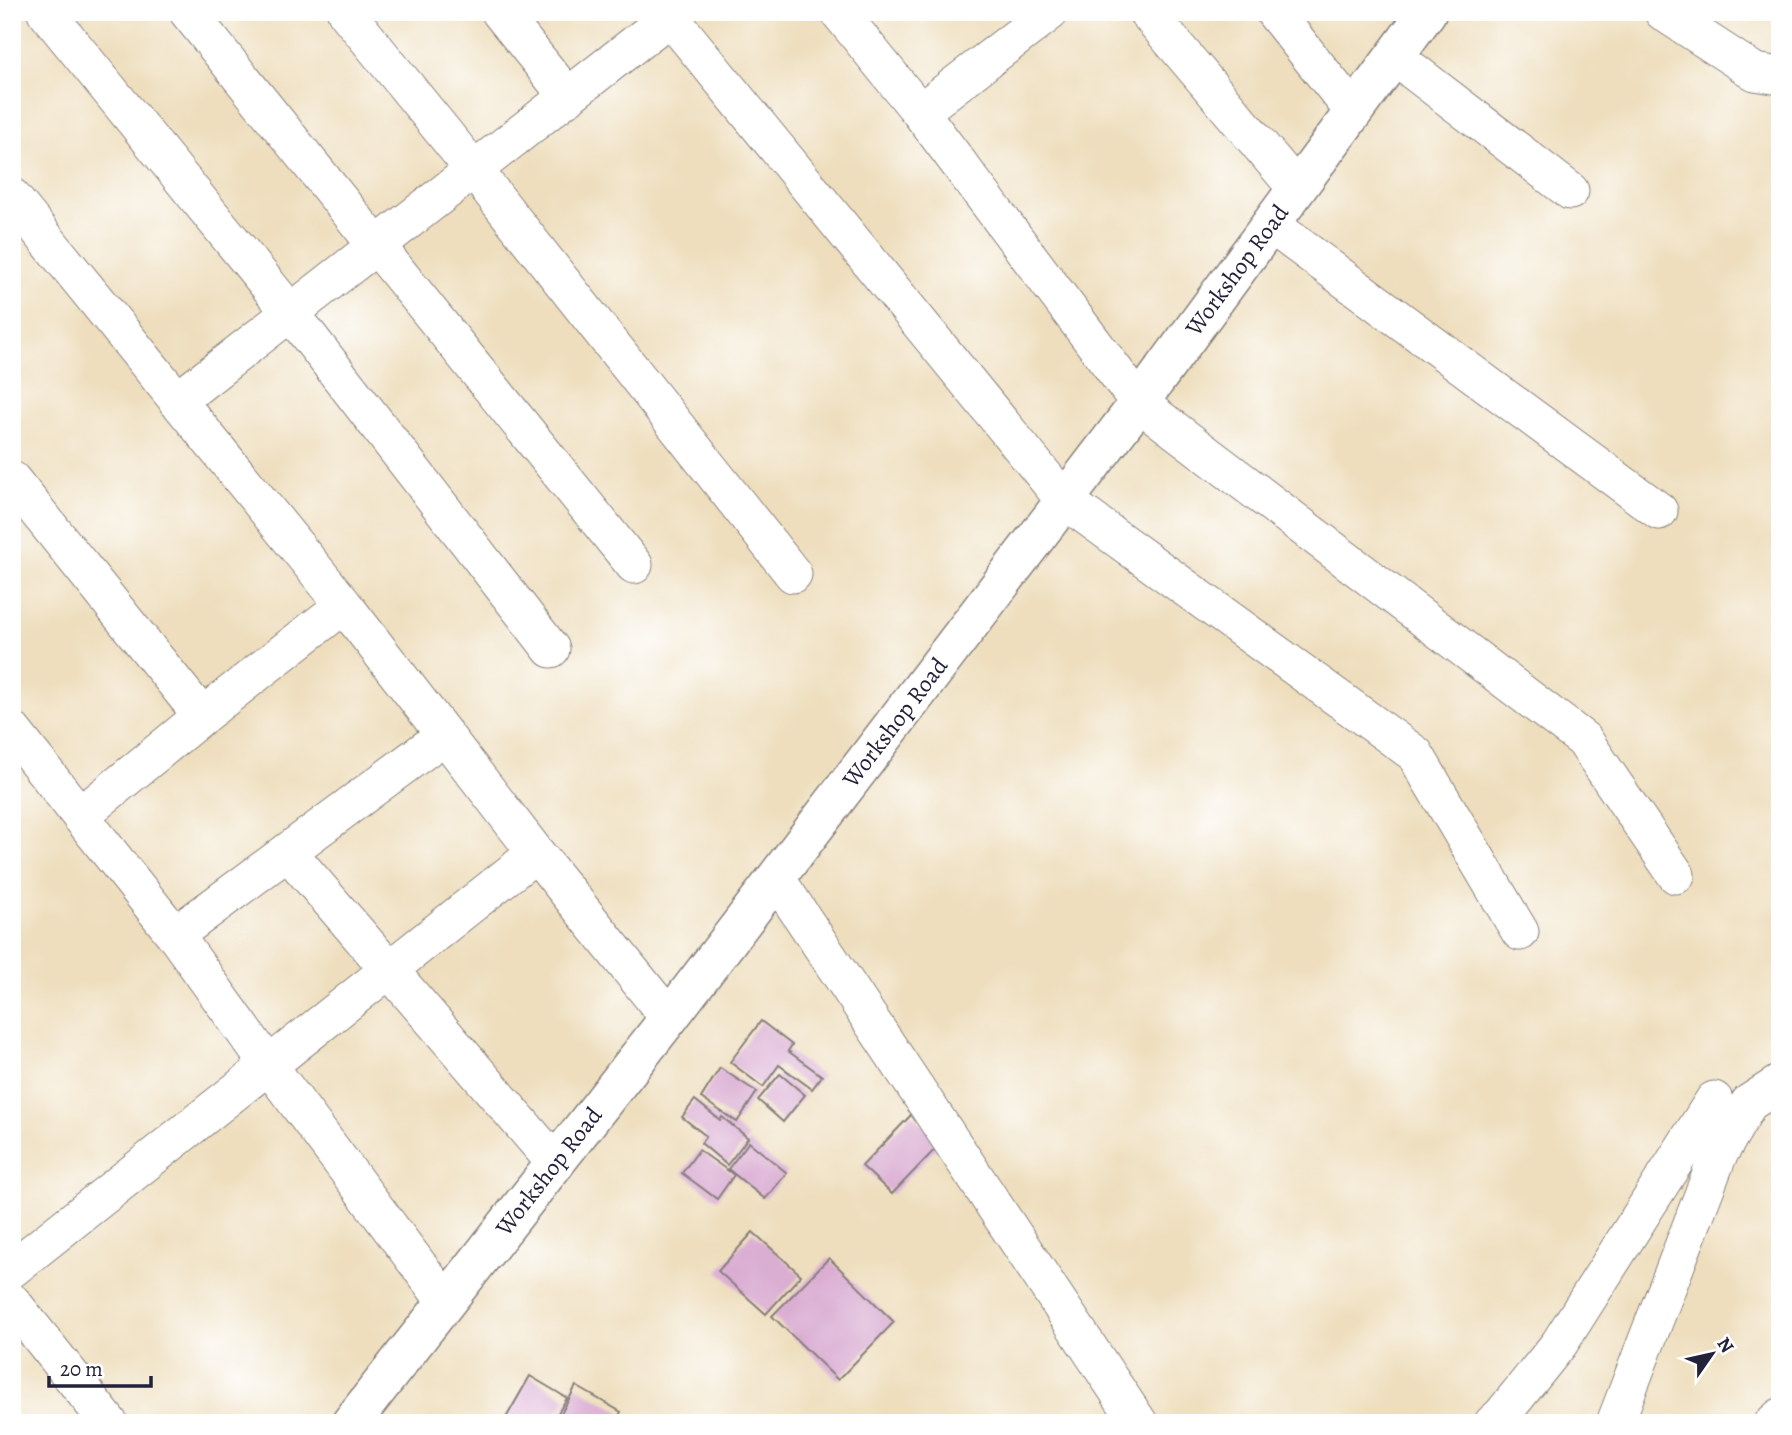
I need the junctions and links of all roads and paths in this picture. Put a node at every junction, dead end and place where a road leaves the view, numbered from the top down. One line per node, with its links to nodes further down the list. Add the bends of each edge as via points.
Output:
1 (46, 12): 23 (street)
2 (188, 12): 22 (street)
3 (346, 12): 17 (street)
4 (500, 12): 14 (street)
5 (839, 12): 15 (street)
6 (1147, 12): 18 (street)
7 (1274, 12): 16 (street)
8 (1663, 12): 13 (street, via 1755,72)
9 (673, 15): 14 (street); 27 (street)
10 (1420, 15): 12 (street, Workshop Road)
11 (1030, 18): 15 (street)
12 (1395, 57): 16 (street, Workshop Road); 19 (street)
13 (1780, 76)
14 (568, 97): 17 (street)
15 (920, 112): 25 (street)
16 (1354, 112): 18 (street, Workshop Road)
17 (474, 170): 22 (street); 30 (street)
18 (1297, 189): 21 (street, Workshop Road)
19 (1570, 191)
20 (12, 197): 24 (street)
21 (1271, 225): 25 (street, Workshop Road); 28 (street)
22 (377, 244): 23 (street); 29 (street)
23 (290, 313): 24 (street); 32 (street)
24 (177, 401): 31 (street)
25 (1139, 403): 27 (street, Workshop Road); 39 (street, via 1584,740)
26 (12, 480): 33 (street)
27 (1064, 500): 40 (street, Workshop Road); 41 (street, via 1415,754)
28 (1659, 511)
29 (634, 565)
30 (793, 574)
31 (344, 606): 33 (street); 35 (street)
32 (551, 649)
33 (202, 716): 36 (street)
34 (12, 730): 36 (street)
35 (445, 735): 37 (street); 38 (street)
36 (80, 816): 42 (street)
37 (288, 852): 42 (street); 43 (street)
38 (536, 853): 43 (street); 44 (street)
39 (1676, 875)
40 (776, 878): 44 (street, Workshop Road); 55 (street)
41 (1520, 932)
42 (175, 935): 45 (street)
43 (389, 970): 45 (street); 48 (street)
44 (669, 1018): 48 (street, Workshop Road)
45 (269, 1066): 49 (street); 50 (street)
46 (1780, 1083): 57 (street, via 1749,1103 1718,1156)
47 (1714, 1100): 56 (street, via 1559,1344)
48 (556, 1164): 50 (street, Workshop Road)
49 (12, 1269)
50 (446, 1301): 53 (street, Workshop Road)
51 (12, 1302): 54 (street)
52 (1780, 1417): 58 (street)
53 (357, 1421)
54 (109, 1423)
55 (1139, 1423)
56 (1493, 1423)
57 (1615, 1423)
58 (1773, 1423)

